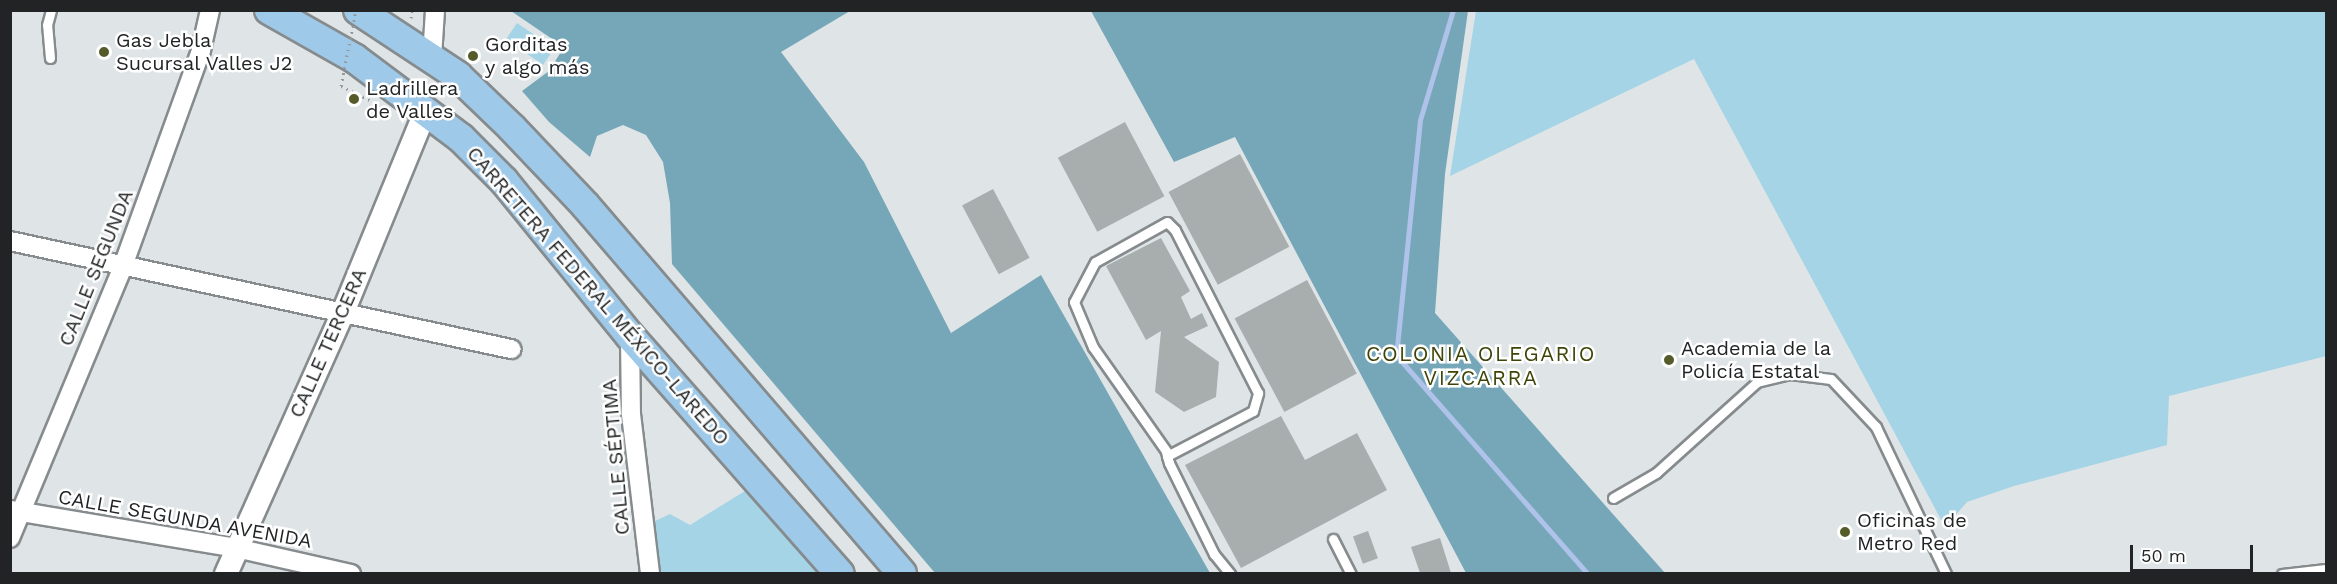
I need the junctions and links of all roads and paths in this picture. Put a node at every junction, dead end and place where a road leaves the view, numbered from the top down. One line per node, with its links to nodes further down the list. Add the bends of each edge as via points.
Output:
1 (51, 10): 7 (lane, via 47,25)
2 (210, 10): 11 (street, CALLE SEGUNDA, via 201,50)
3 (269, 10): 9 (main road, CARRETERA FEDERAL MÉXICO-LAREDO, via 354,58)
4 (357, 10): 6 (main road); 8 (path, bridge, via 341,86)
5 (435, 10): 6 (street)
6 (432, 57): 26 (main road, via 497,113 585,205)
7 (50, 58)
8 (380, 105)
9 (426, 110): 12 (street, CALLE TERCERA); 13 (main road, CARRETERA FEDERAL MÉXICO-LAREDO, via 504,181)
10 (10, 241): 11 (street)
11 (123, 266): 12 (street); 17 (street, CALLE SEGUNDA)
12 (344, 310): 14 (street); 20 (street, CALLE TERCERA)
13 (630, 336): 24 (street, CALLE SÉPTIMA, via 631,414); 25 (main road, CARRETERA FEDERAL MÉXICO-LAREDO)
14 (511, 349)
15 (1167, 456): 15 (lane, via 1093,346 1074,302 1095,262 1167,222 1175,230 1258,393 1253,411); 27 (lane, via 1214,554)
16 (1613, 498): 29 (lane, via 1656,472 1757,382 1790,374 1831,379 1876,427)
17 (16, 511): 18 (street, CALLE SEGUNDA); 20 (street, CALLE SEGUNDA AVENIDA)
18 (10, 538)
19 (1333, 539): 28 (lane)
20 (236, 548): 22 (street, CALLE TERCERA); 23 (street, CALLE SEGUNDA AVENIDA)
21 (2326, 569): 30 (lane)
22 (226, 573)
23 (351, 573)
24 (650, 573)
25 (840, 573)
26 (902, 573)
27 (1230, 573)
28 (1351, 573)
29 (1946, 573)
30 (2282, 573)

